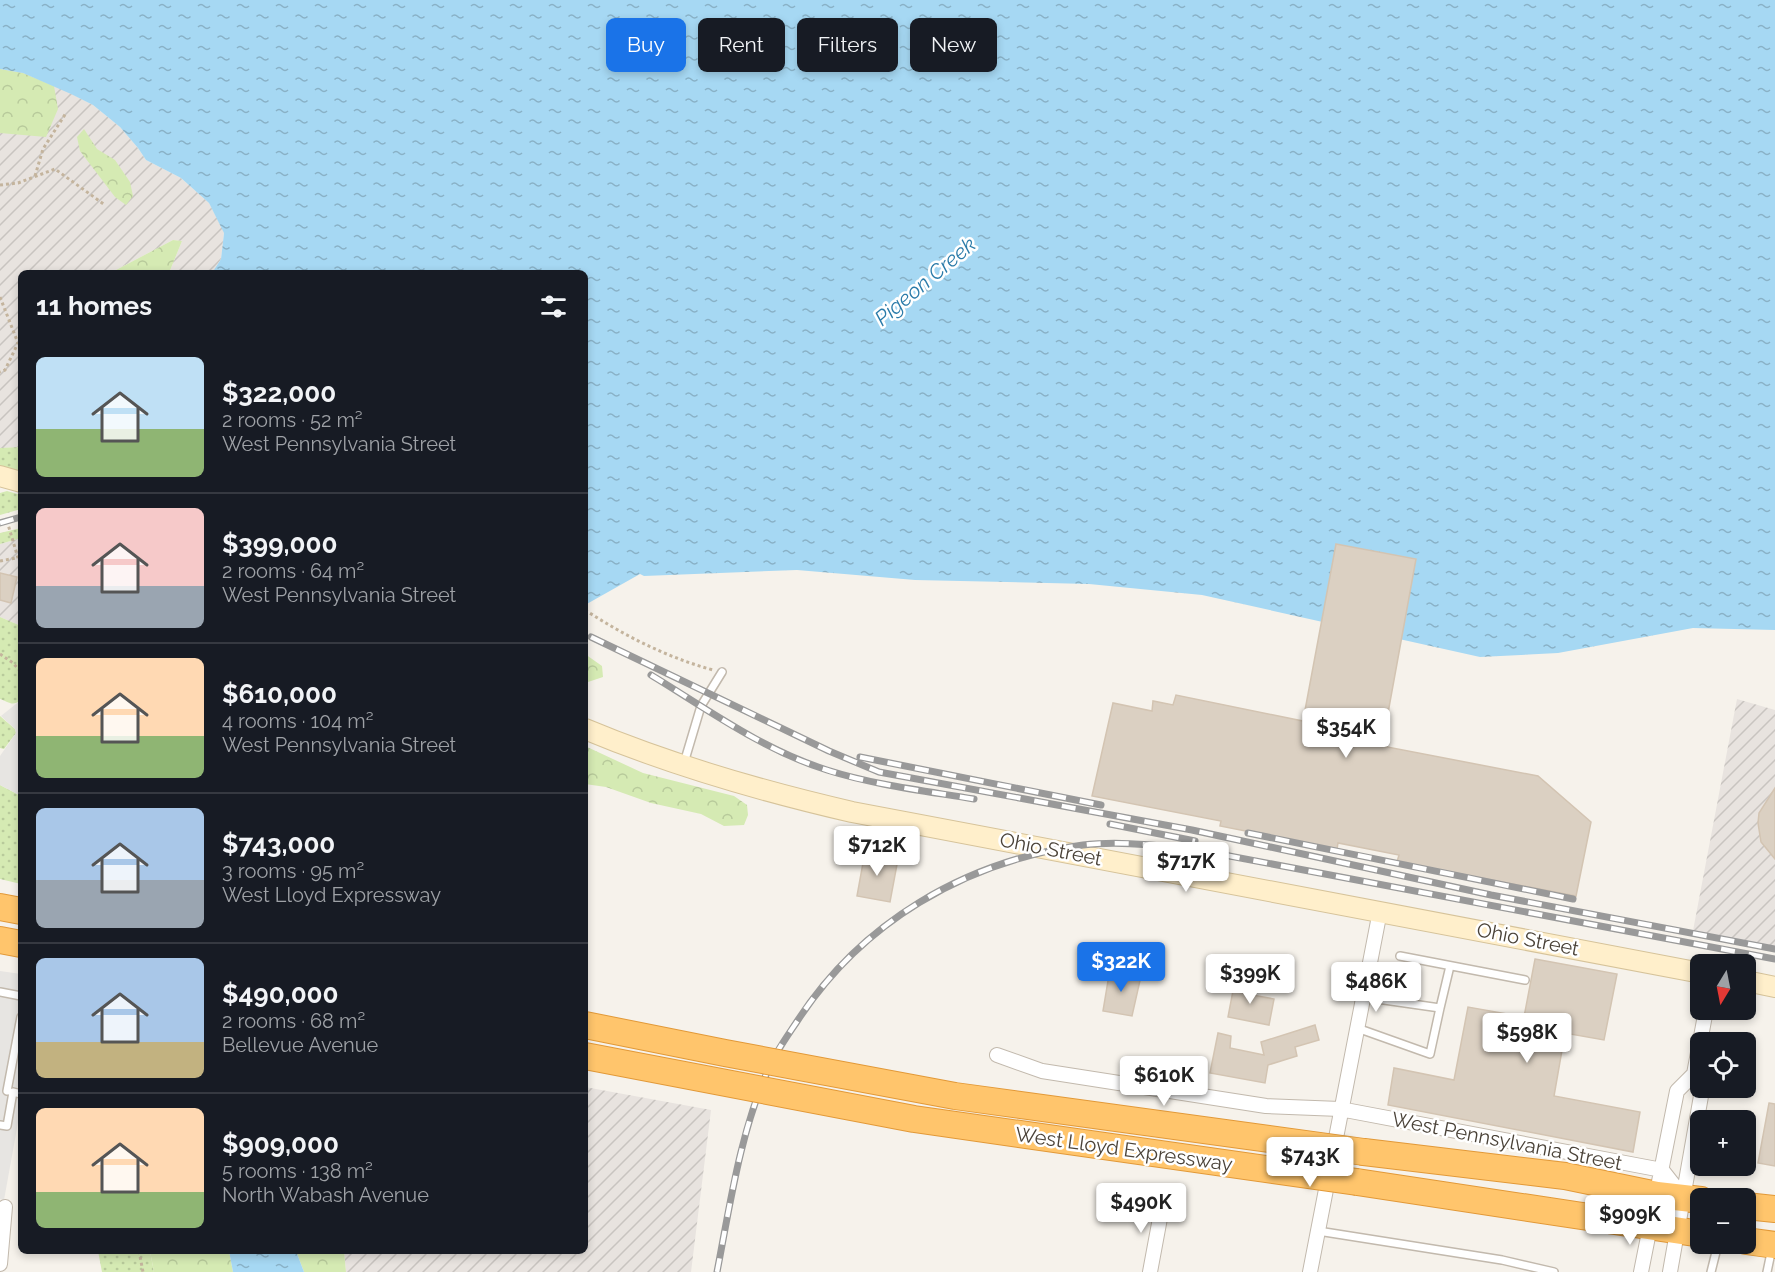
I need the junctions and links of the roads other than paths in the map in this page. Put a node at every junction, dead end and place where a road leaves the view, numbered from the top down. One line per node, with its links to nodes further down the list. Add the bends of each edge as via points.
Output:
1 (0, 476): 2 (street)
2 (18, 482)
3 (722, 672): 5 (lane, via 701,706)
4 (588, 730): 5 (street, Ohio Street)
5 (683, 766): 8 (street, Ohio Street, via 852,812)
6 (0, 907): 7 (highway)
7 (18, 910)
8 (1380, 911): 13 (street, Ohio Street); 19 (street)
9 (0, 941): 10 (highway)
10 (18, 944)
11 (1400, 956): 12 (lane)
12 (1450, 966): 14 (lane); 20 (lane)
13 (1690, 971)
14 (1525, 980)
15 (1756, 983): 16 (street)
16 (1775, 987)
17 (0, 992): 18 (lane)
18 (18, 995)
19 (1363, 997): 20 (lane); 22 (street)
20 (1440, 1008): 22 (lane, via 1430,1054)
21 (588, 1026): 33 (highway, West Lloyd Expressway, bridge, via 956,1096 1565,1176)
22 (1357, 1028): 29 (street)
23 (18, 1037): 27 (lane)
24 (997, 1055): 29 (street, West Pennsylvania Street, via 1037,1070 1131,1086 1266,1106)
25 (588, 1057): 40 (highway, West Lloyd Expressway, bridge, via 914,1119)
26 (1690, 1078): 31 (street, via 1677,1091)
27 (10, 1092): 30 (lane, via 7,1126)
28 (1701, 1098): 32 (street)
29 (1340, 1109): 31 (street, West Pennsylvania Street); 41 (street)
30 (0, 1125)
31 (1662, 1170): 33 (street); 34 (street)
32 (1694, 1188)
33 (1657, 1195): 35 (highway, West Lloyd Expressway); 40 (street)
34 (1690, 1196)
35 (1690, 1199)
36 (1163, 1202): 47 (street)
37 (2, 1205): 46 (street)
38 (1756, 1207): 39 (highway)
39 (1775, 1209)
40 (1650, 1227): 42 (highway, West Lloyd Expressway); 50 (street)
41 (1318, 1231): 48 (street); 49 (lane)
42 (1689, 1233): 51 (street)
43 (1756, 1242): 44 (highway)
44 (1774, 1245): 53 (lane)
45 (1716, 1254): 52 (lane)
46 (0, 1264)
47 (1150, 1272)
48 (1310, 1272)
49 (1554, 1272)
50 (1641, 1272)
51 (1670, 1272)
52 (1711, 1272)
53 (1767, 1272)

